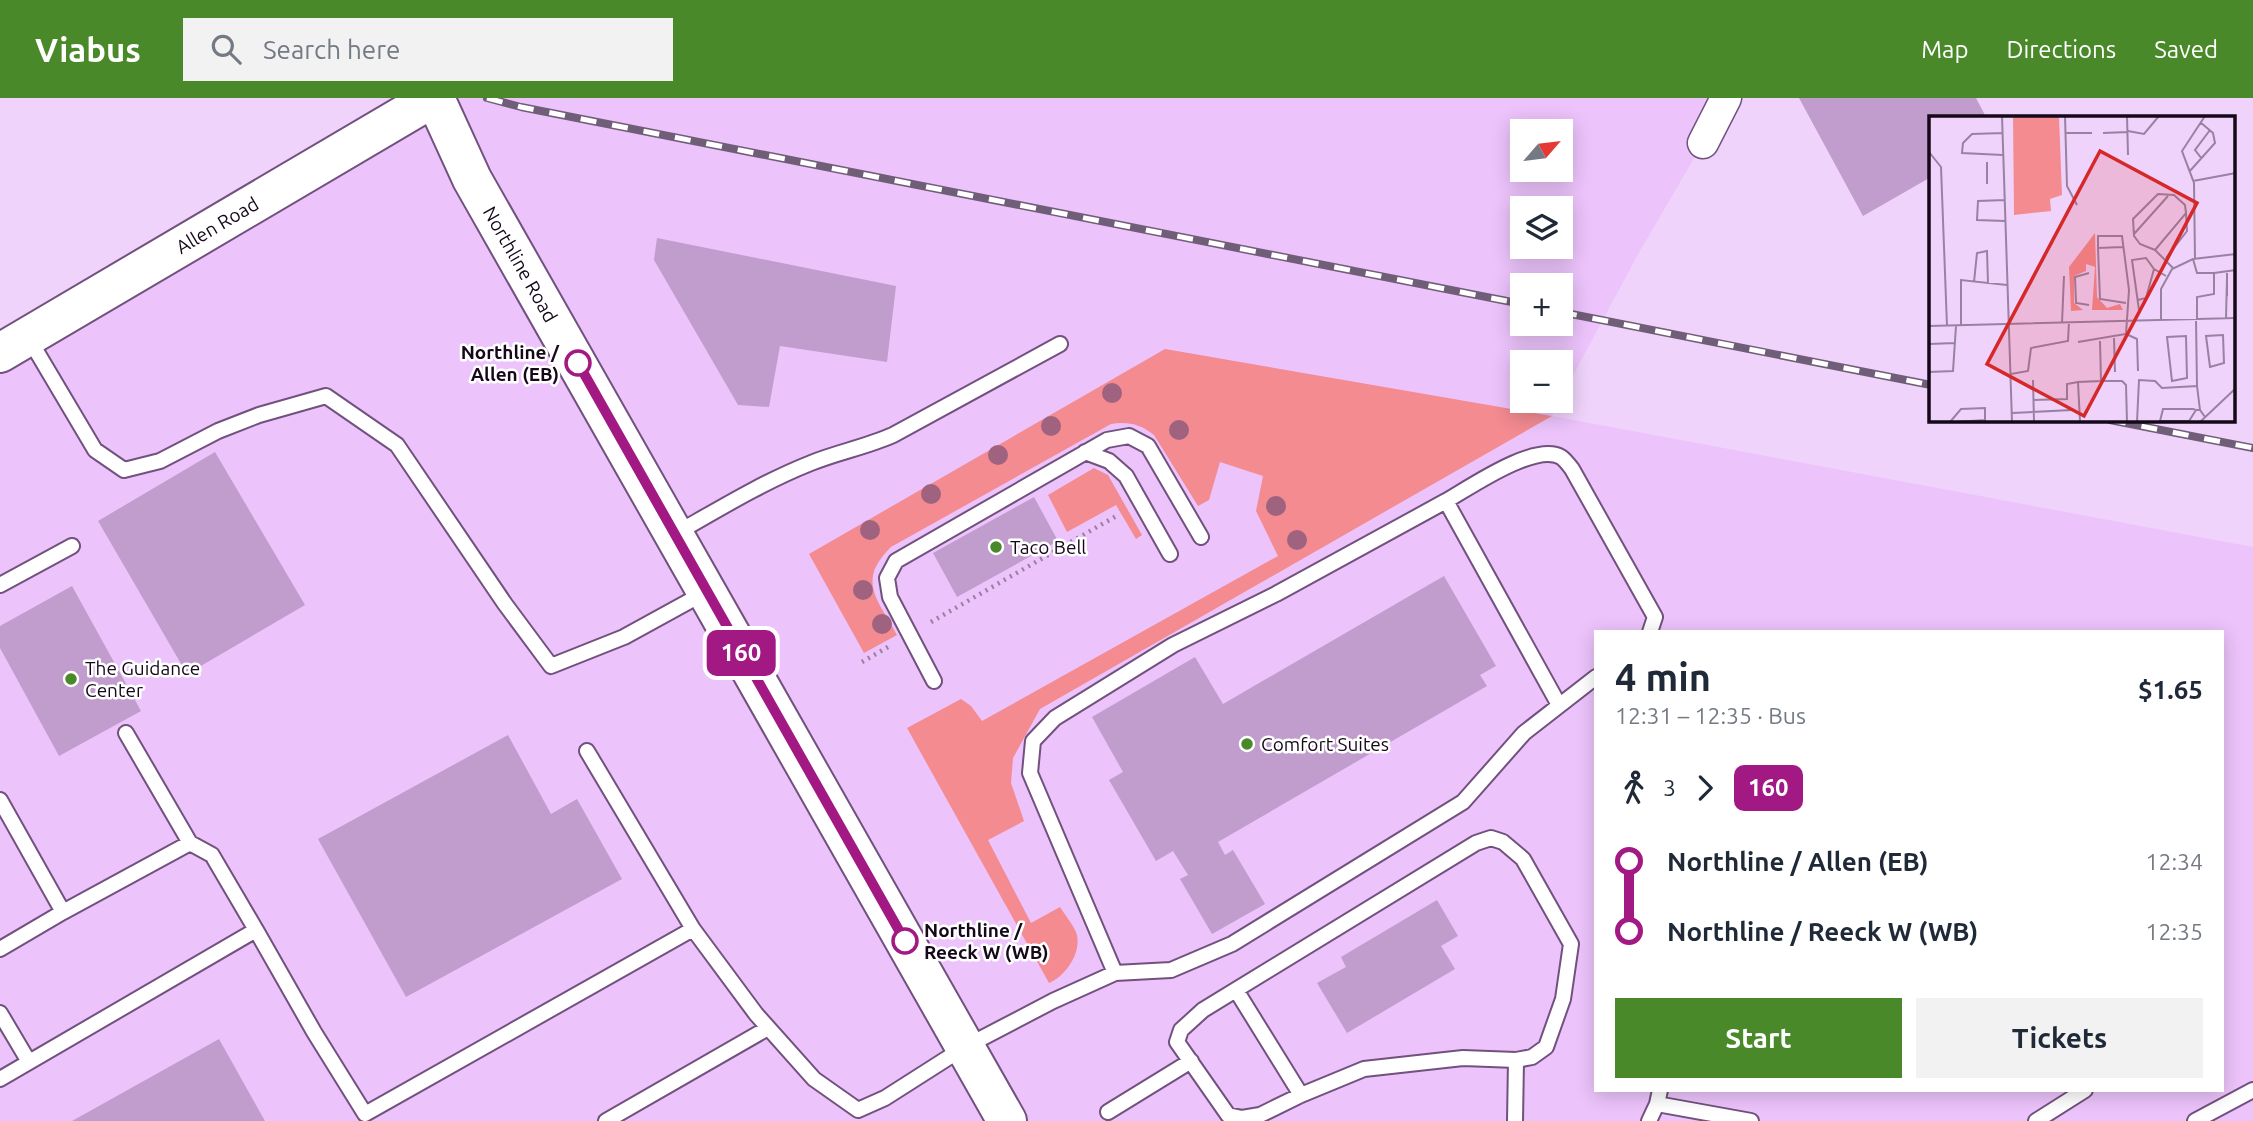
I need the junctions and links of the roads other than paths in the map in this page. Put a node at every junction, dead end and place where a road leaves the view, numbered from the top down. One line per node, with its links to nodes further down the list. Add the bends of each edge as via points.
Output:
1 (434, 98): 4 (main road, Allen Road); 8 (main road, Northline Road, via 472,178)
2 (1726, 98): 3 (street)
3 (1703, 143)
4 (14, 344): 13 (lane, via 95,450 124,470 160,461 259,415 326,396 397,445 551,666 624,637)
5 (1060, 344): 8 (lane, via 893,435 809,463)
6 (1085, 452): 9 (lane, via 1107,440 1129,436 1148,446); 11 (lane, via 1109,461 1126,476); 16 (lane, via 895,561 887,578 890,597)
7 (1446, 501): 14 (lane, via 1517,461 1544,453 1560,456 1572,469 1655,617); 17 (lane); 26 (lane, via 1173,645 1055,718 1033,741 1030,773)
8 (673, 535): 13 (main road, Northline Road)
9 (1200, 537)
10 (72, 546): 12 (lane)
11 (1170, 554)
12 (0, 585)
13 (706, 592): 30 (main road, Northline Road)
14 (1651, 630)
15 (1594, 679): 17 (lane)
16 (934, 681)
17 (1559, 705): 26 (lane, via 1524,733 1463,802 1232,944 1171,970)
18 (126, 733): 21 (lane)
19 (587, 751): 23 (lane)
20 (0, 800): 22 (lane)
21 (190, 843): 22 (lane); 24 (lane, via 212,855)
22 (63, 912): 25 (lane)
23 (693, 929): 29 (lane); 41 (lane)
24 (256, 930): 33 (lane); 41 (lane)
25 (0, 949)
26 (1115, 973): 30 (lane)
27 (1236, 990): 31 (lane, via 1464,850 1491,838 1523,859 1571,944 1563,999 1546,1047 1532,1057); 32 (lane, via 1181,1030 1177,1042); 37 (lane)
28 (0, 1013): 33 (lane)
29 (768, 1028): 40 (lane, via 814,1079); 42 (lane)
30 (965, 1047): 40 (lane); 43 (main road, Northline Road)
31 (1516, 1060): 37 (lane, via 1463,1058 1364,1069); 44 (lane)
32 (1191, 1061): 37 (lane, via 1228,1115 1260,1115); 39 (lane)
33 (29, 1062): 34 (lane)
34 (0, 1079)
35 (2253, 1090): 48 (lane)
36 (2082, 1092): 47 (lane)
37 (1301, 1094)
38 (1658, 1097): 45 (lane); 46 (lane)
39 (1108, 1112)
40 (859, 1116)
41 (367, 1117)
42 (606, 1121)
43 (1007, 1121)
44 (1515, 1121)
45 (1649, 1121)
46 (1751, 1121)
47 (2036, 1121)
48 (2195, 1121)

